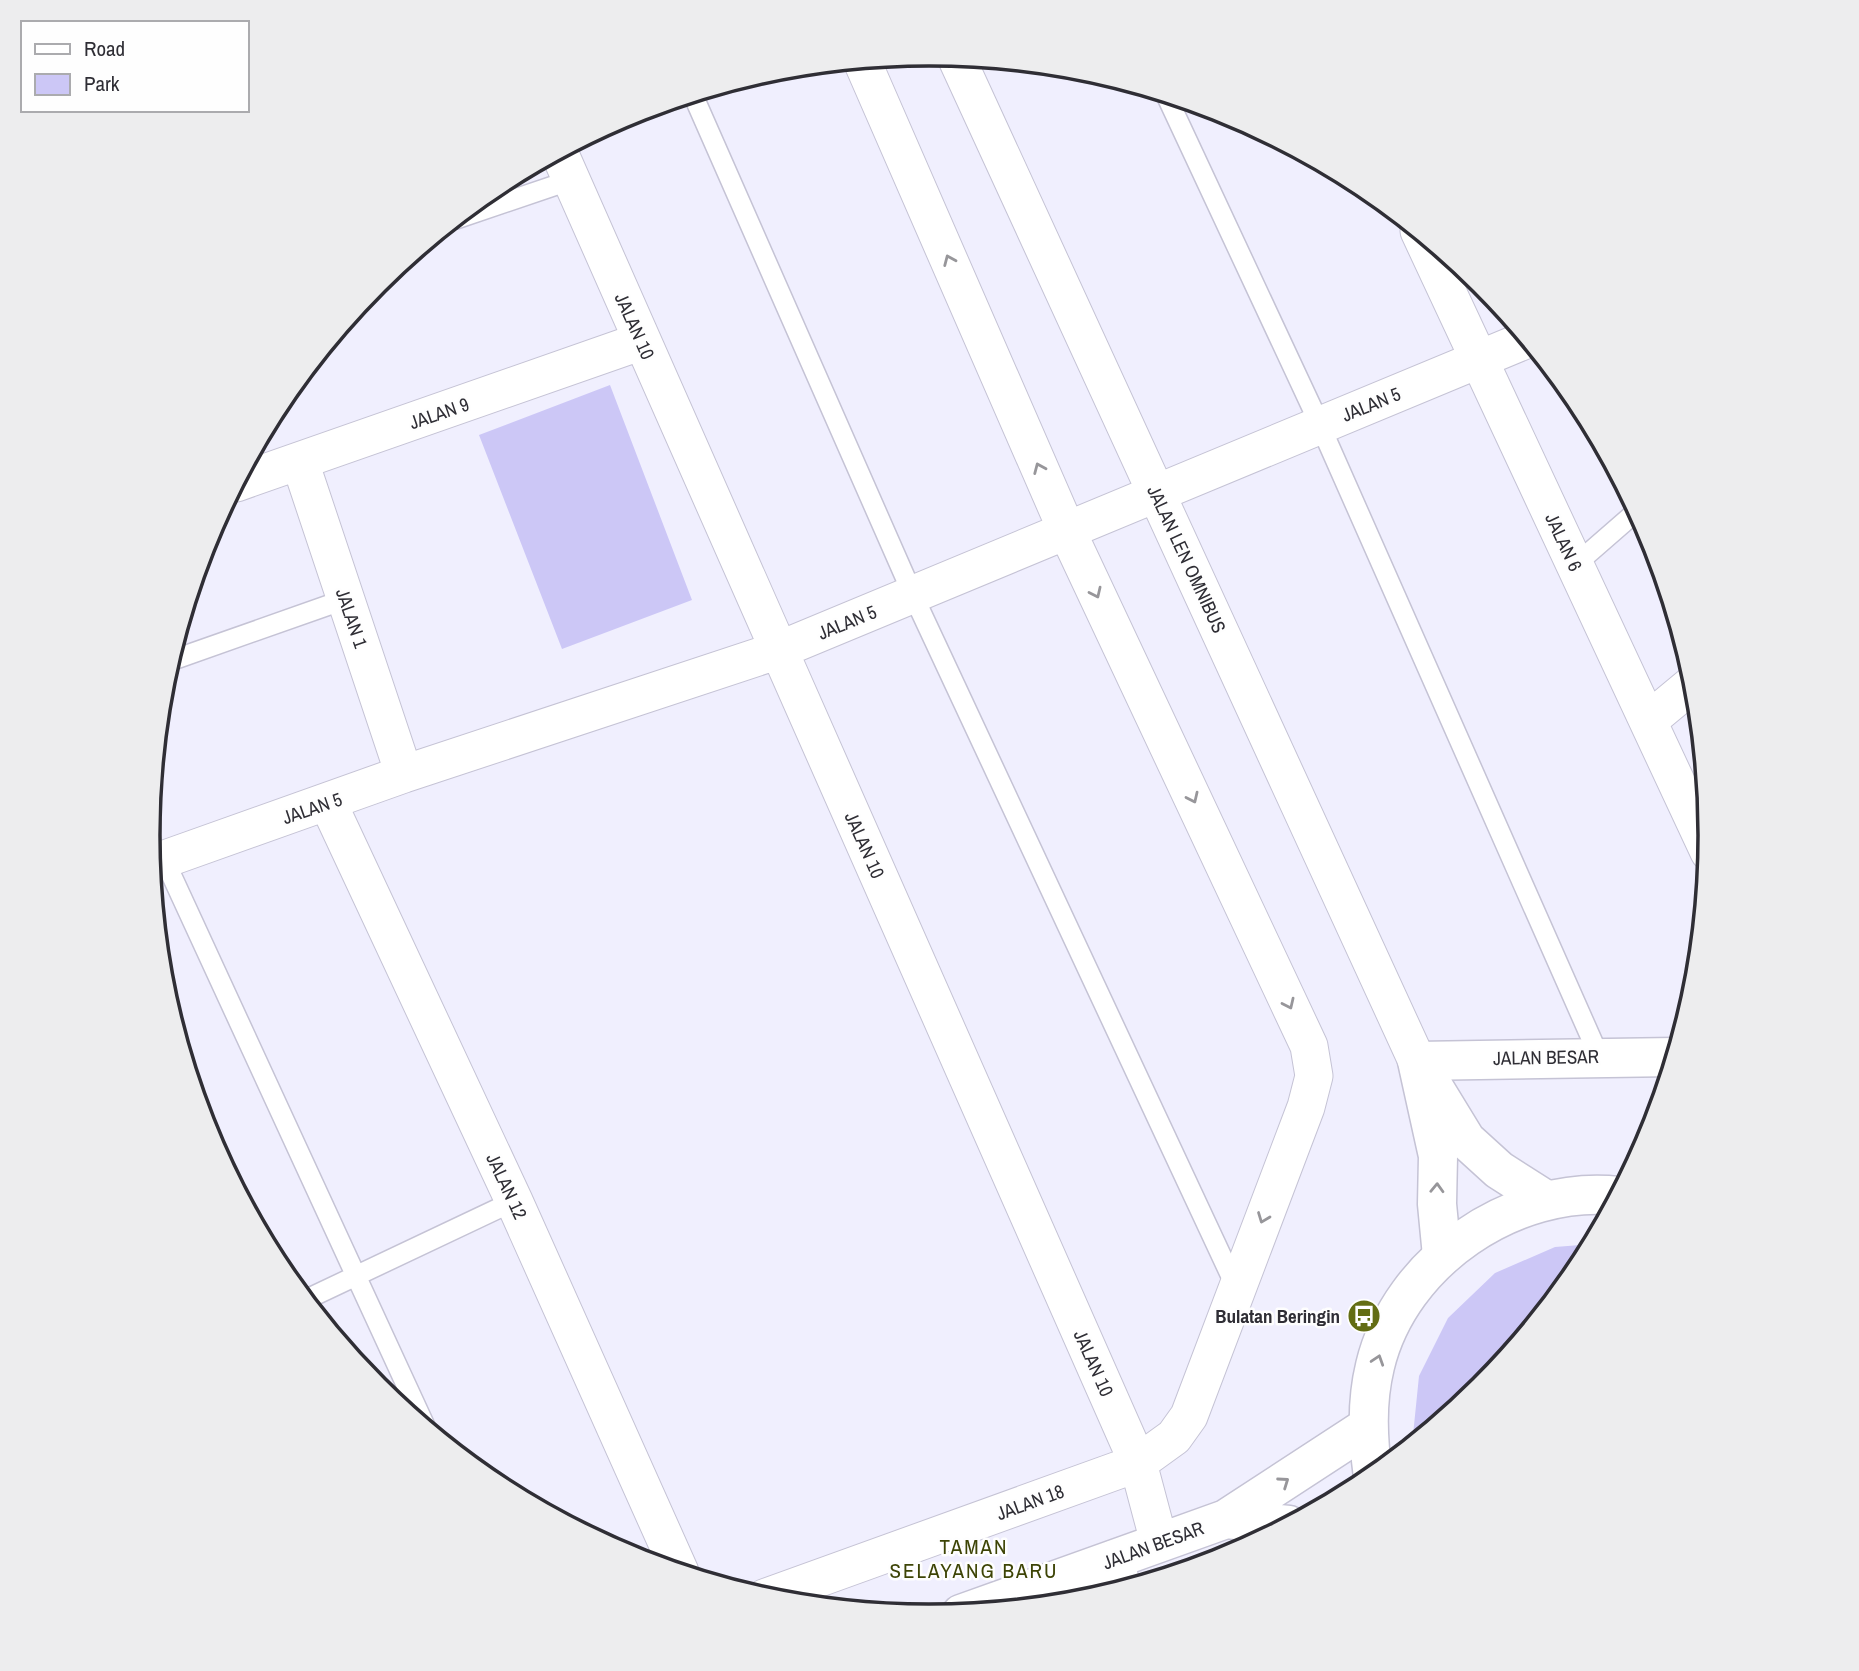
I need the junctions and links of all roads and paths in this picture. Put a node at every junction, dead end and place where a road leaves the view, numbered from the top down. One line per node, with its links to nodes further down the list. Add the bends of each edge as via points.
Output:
1 (961, 67): 14 (street, JALAN LEN OMNIBUS)
2 (866, 69): 16 (street, JALAN 18, one-way to 2)
3 (696, 103): 18 (lane)
4 (1171, 105): 11 (lane)
5 (565, 166): 6 (lane); 8 (street, JALAN 10)
6 (499, 198)
7 (1431, 252): 10 (street, JALAN 6)
8 (642, 341): 12 (street, JALAN 9); 20 (street, JALAN 10)
9 (1520, 342): 10 (street, JALAN 5)
10 (1479, 360): 11 (street, JALAN 5); 17 (street, JALAN 6)
11 (1320, 425): 14 (street, JALAN 5); 29 (lane)
12 (300, 462): 13 (street, JALAN 9); 19 (street, JALAN 1)
13 (249, 479)
14 (1157, 493): 16 (street, JALAN 5); 31 (street, JALAN LEN OMNIBUS)
15 (1629, 518): 17 (lane)
16 (1067, 531): 18 (street, JALAN 5); 37 (street, JALAN 18, one-way to 37, via 1309,1046 1314,1076 1306,1107)
17 (1575, 565): 23 (street, JALAN 6)
18 (913, 595): 20 (street, JALAN 5); 37 (lane)
19 (346, 599): 21 (lane); 24 (street, JALAN 1)
20 (779, 650): 24 (street, JALAN 5); 41 (street, JALAN 10)
21 (182, 658)
22 (1685, 690): 23 (street)
23 (1648, 721): 26 (street, JALAN 6)
24 (404, 774): 25 (street, JALAN 5)
25 (328, 803): 27 (street, JALAN 5); 34 (street, JALAN 12)
26 (1698, 828)
27 (161, 860)
28 (161, 870): 36 (lane)
29 (1599, 1056): 30 (street, JALAN BESAR); 31 (street, JALAN BESAR)
30 (1666, 1056)
31 (1417, 1061): 33 (street, JALAN LEN OMNIBUS, via 1466,1140 1499,1170); 35 (street, JALAN LEN OMNIBUS, one-way to 31, via 1438,1156)
32 (1609, 1195): 33 (street)
33 (1546, 1200): 35 (street, via 1490,1222)
34 (514, 1201): 36 (lane); 46 (street, JALAN 12)
35 (1441, 1256): 40 (street, one-way to 35, via 1376,1364 1390,1330 1401,1305)
36 (356, 1276): 38 (lane); 39 (lane)
37 (1236, 1287): 41 (street, JALAN 18, via 1189,1416 1174,1437)
38 (313, 1296)
39 (418, 1410)
40 (1367, 1427): 42 (street); 43 (street, JALAN BESAR, one-way to 40)
41 (1138, 1463): 45 (street, JALAN 10); 48 (street, JALAN 18)
42 (1372, 1465)
43 (1226, 1519): 44 (street, JALAN BESAR); 45 (street, JALAN BESAR)
44 (1273, 1523)
45 (1159, 1542): 47 (street, JALAN BESAR)
46 (675, 1561)
47 (1119, 1574): 49 (street, JALAN BESAR)
48 (784, 1591)
49 (1020, 1599)

